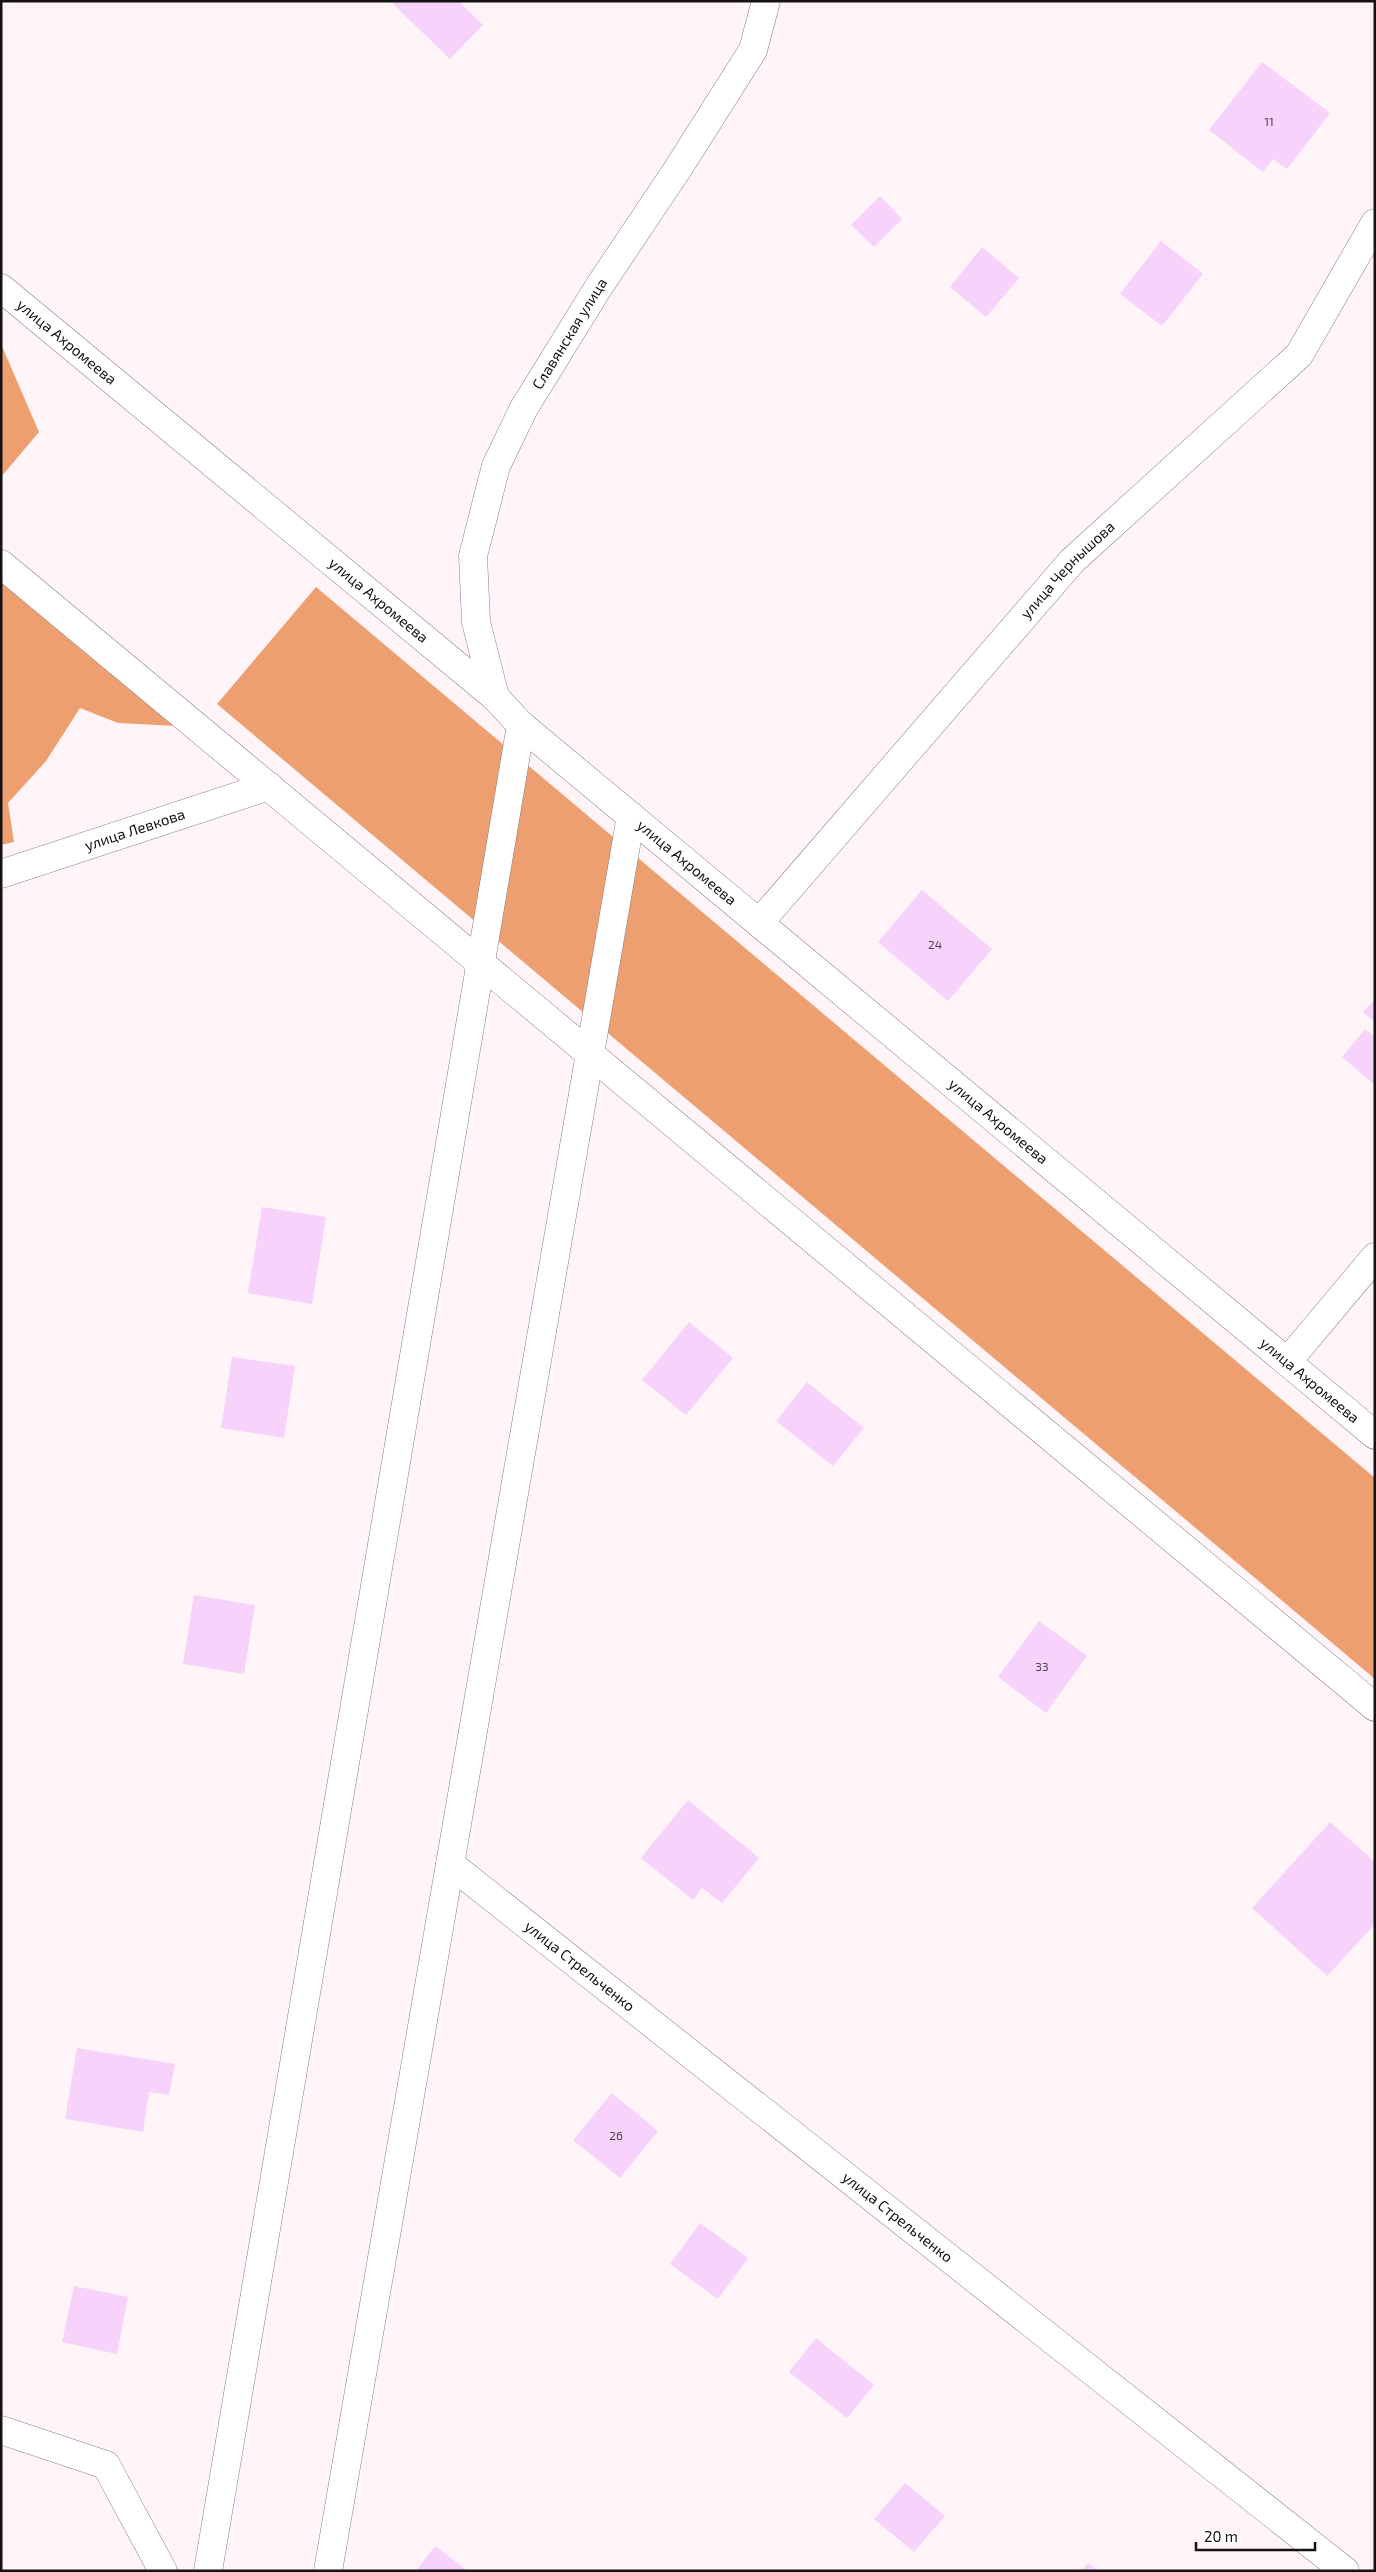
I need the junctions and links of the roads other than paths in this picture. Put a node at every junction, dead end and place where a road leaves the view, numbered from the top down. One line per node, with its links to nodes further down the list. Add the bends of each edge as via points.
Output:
1 (766, 1): 5 (street, Славянская улица, via 753,50 598,288 524,408 496,466 472,556 476,622)
2 (1375, 223): 10 (street, улица Чернышова, via 1299,355 1072,561)
3 (1, 288): 5 (street, улица Ахромеева)
4 (1, 564): 7 (street)
5 (495, 697): 6 (street, улица Ахромеева)
6 (521, 725): 8 (street, улица Ахромеева); 11 (street)
7 (269, 786): 9 (street, улица Левкова); 11 (street)
8 (631, 816): 10 (street, улица Ахромеева); 12 (street)
9 (1, 874)
10 (759, 923): 14 (street, улица Ахромеева)
11 (481, 963): 12 (street); 20 (street)
12 (590, 1054): 16 (street); 17 (street)
13 (1375, 1257): 14 (street)
14 (1287, 1362): 15 (street, улица Ахромеева)
15 (1375, 1435)
16 (1375, 1707)
17 (450, 1864): 21 (street); 22 (street, улица Стрельченко)
18 (1, 2430): 19 (street, via 106,2465)
19 (163, 2571)
20 (208, 2571)
21 (328, 2571)
22 (1345, 2571)

